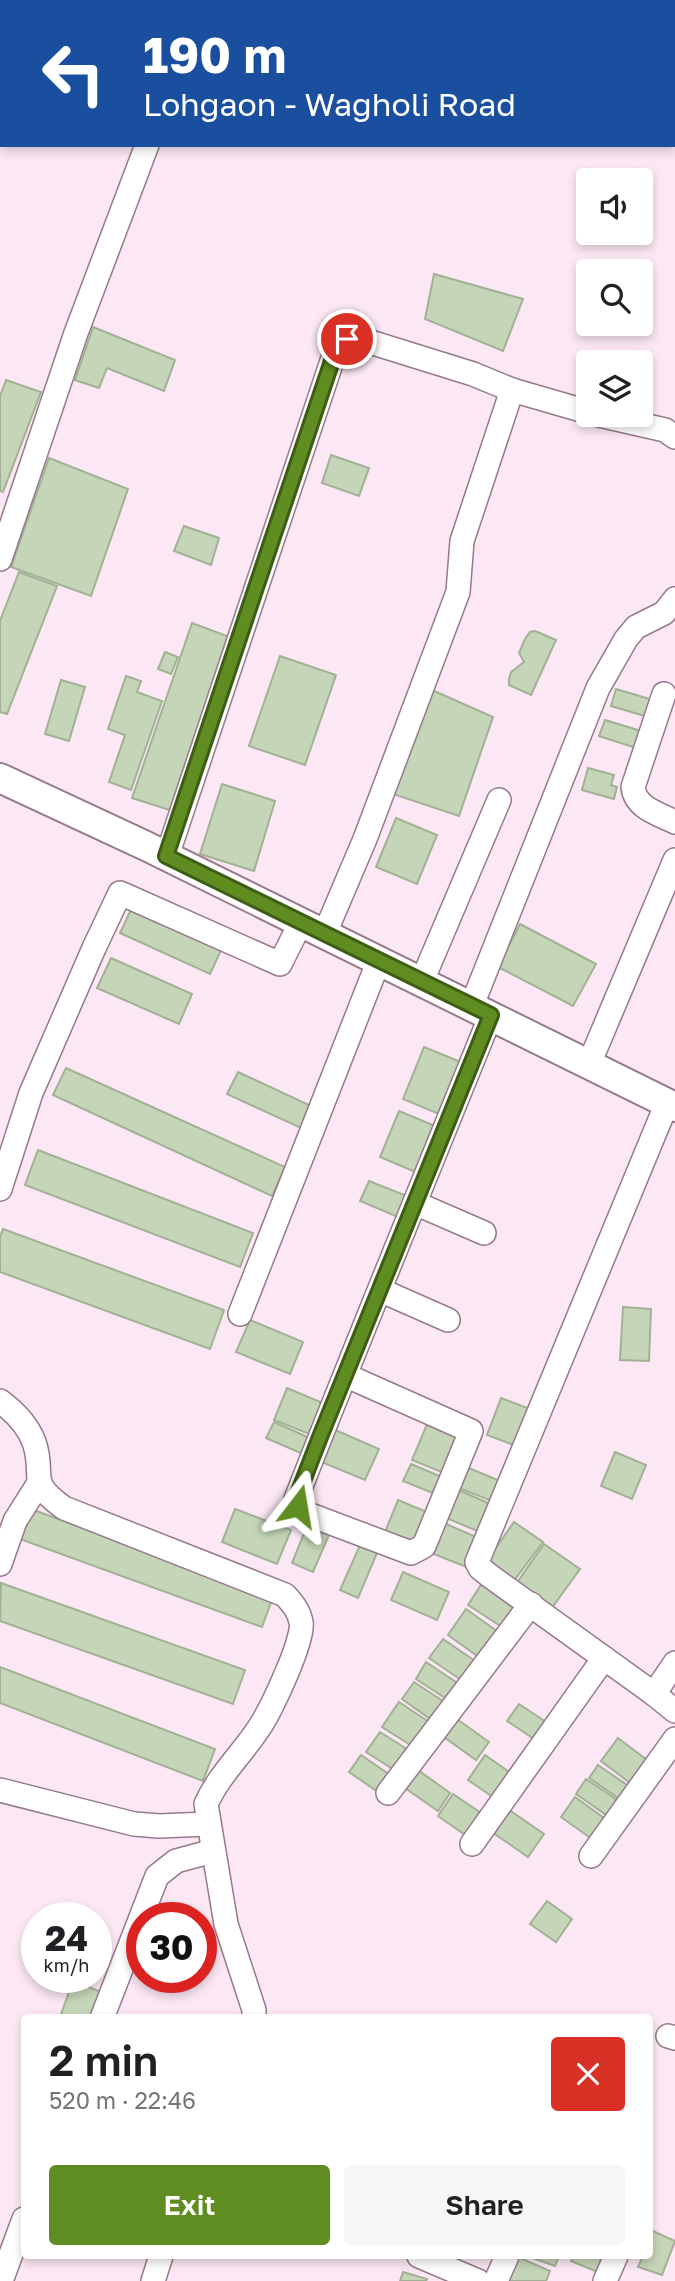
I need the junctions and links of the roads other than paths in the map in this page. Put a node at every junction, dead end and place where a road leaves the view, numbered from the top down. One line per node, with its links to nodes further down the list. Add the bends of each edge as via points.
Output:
1 (147, 147): 6 (street, via 76,332)
2 (512, 390): 3 (street); 12 (street, via 367,341 338,343); 14 (street, via 462,541 458,593 365,839)
3 (576, 409)
4 (644, 427): 5 (street)
5 (670, 434)
6 (0, 559)
7 (675, 598): 17 (street, via 664,613 636,627 598,688)
8 (664, 695): 11 (street, via 633,787 640,804)
9 (0, 778): 12 (main road)
10 (499, 800): 16 (street)
11 (675, 822)
12 (166, 856): 14 (main road)
13 (675, 860): 18 (street)
14 (313, 927): 15 (main road); 20 (street, via 280,964 120,893 31,1093)
15 (379, 960): 16 (main road); 24 (street)
16 (422, 981): 17 (main road)
17 (482, 1010): 18 (main road); 21 (street)
18 (589, 1064): 19 (main road)
19 (671, 1105): 30 (street, via 477,1562)
20 (0, 1189)
21 (415, 1203): 22 (street); 23 (street)
22 (484, 1233)
23 (380, 1290): 25 (street); 26 (street)
24 (240, 1314)
25 (448, 1320)
26 (345, 1375): 26 (street, via 471,1431 424,1546 411,1553 305,1513 298,1506 296,1499)
27 (0, 1401): 28 (street, via 17,1413 31,1436)
28 (39, 1483): 29 (street, via 15,1521); 38 (street, via 46,1496 64,1508 285,1595 297,1608 300,1642 261,1726 214,1787 206,1804)
29 (0, 1564)
30 (531, 1604): 31 (street); 37 (street)
31 (604, 1658): 33 (street); 39 (street)
32 (675, 1662): 33 (street)
33 (654, 1695): 34 (street)
34 (675, 1711)
35 (675, 1739): 41 (street)
36 (0, 1790): 38 (street, via 134,1824)
37 (388, 1793)
38 (208, 1824): 40 (street)
39 (472, 1844)
40 (213, 1851): 42 (street, via 176,1861 157,1876); 43 (street, via 226,1924)
41 (591, 1856)
42 (104, 2014)
43 (254, 2014)
44 (21, 2227): 49 (street)
45 (160, 2259): 50 (street)
46 (426, 2259): 51 (street)
47 (506, 2259): 52 (street)
48 (615, 2259): 53 (street)
49 (1, 2281)
50 (153, 2281)
51 (478, 2281)
52 (496, 2281)
53 (605, 2281)

